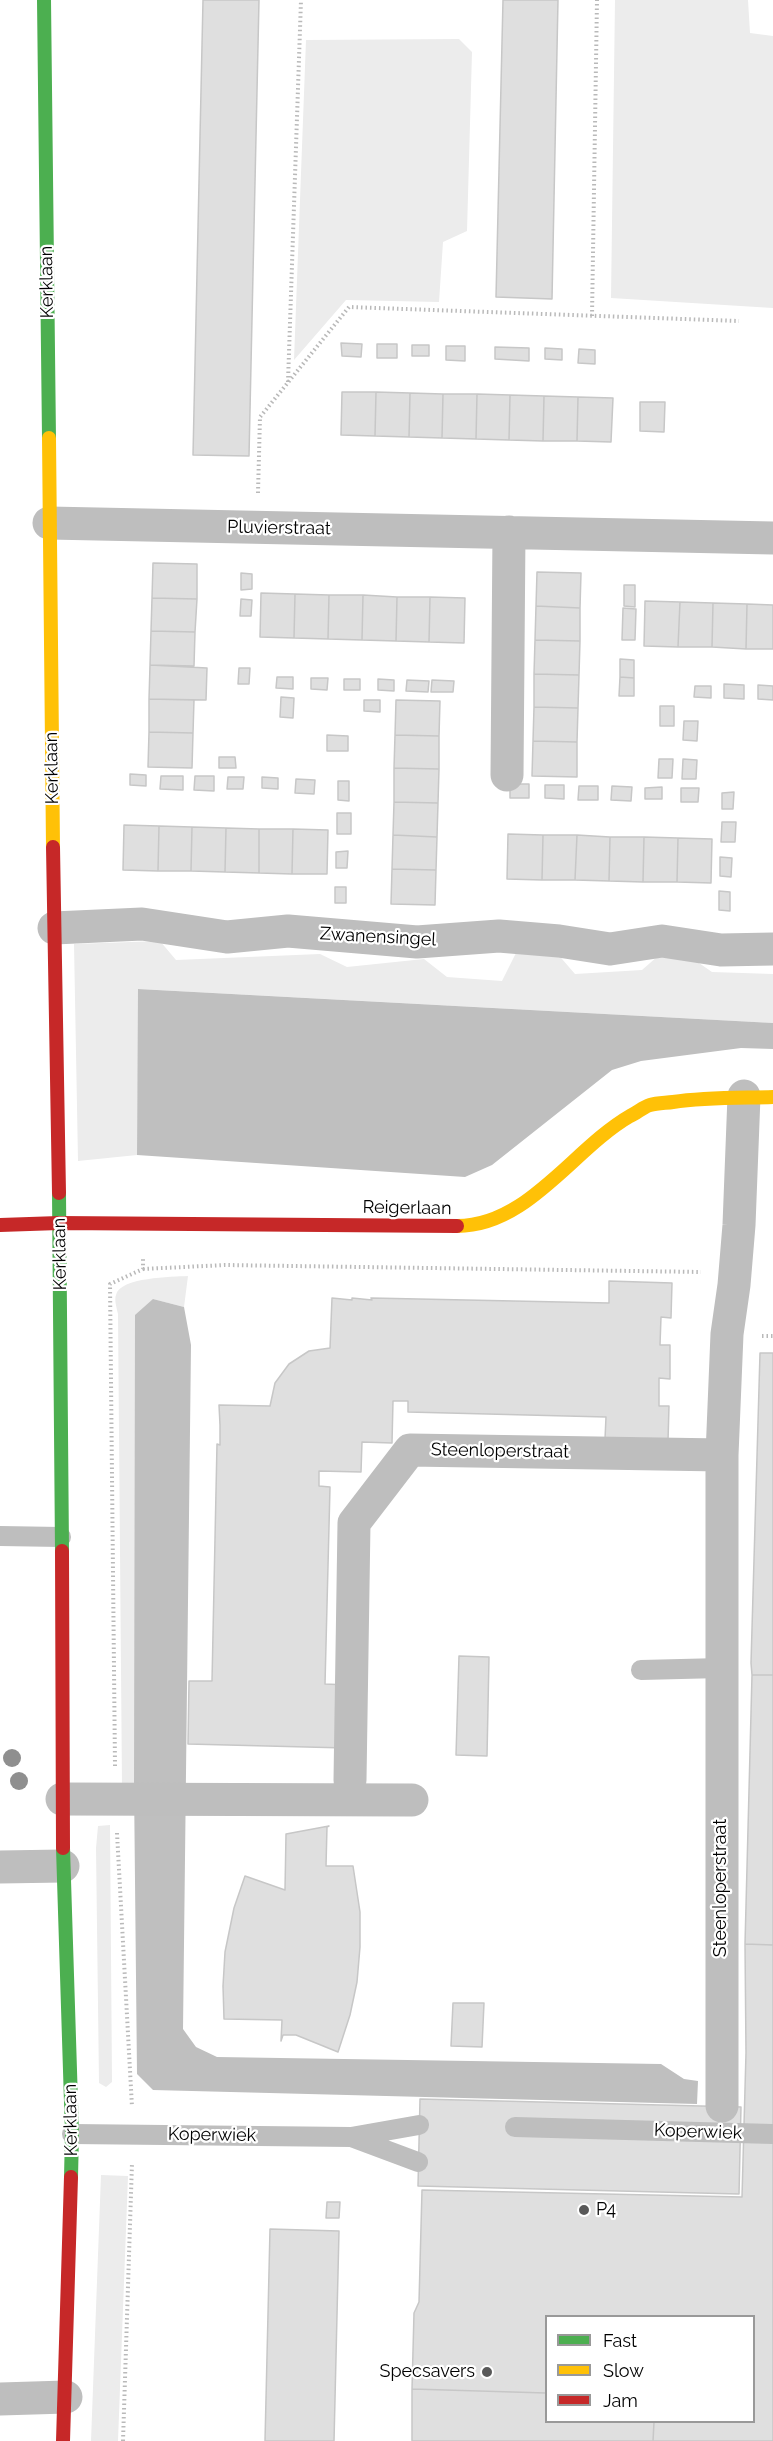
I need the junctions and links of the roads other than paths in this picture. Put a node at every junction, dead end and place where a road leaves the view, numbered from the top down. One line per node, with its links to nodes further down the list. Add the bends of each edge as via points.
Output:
1 (44, 0): 2 (street, Kerklaan)
2 (49, 523): 3 (street, Pluvierstraat); 6 (street, Kerklaan)
3 (509, 532): 4 (street, Pluvierstraat); 5 (street)
4 (773, 538)
5 (507, 775)
6 (54, 928): 7 (street, Zwanensingel, via 142,924 227,937 288,931 417,942 499,936 610,949 662,941 721,950); 9 (street, Kerklaan)
7 (773, 949)
8 (758, 1096): 9 (street, Reigerlaan, via 650,1105 586,1148 547,1186 505,1214 470,1226); 11 (street, Steenloperstraat, via 727,1334)
9 (59, 1223): 10 (street, Reigerlaan); 13 (street, Kerklaan)
10 (0, 1225)
11 (722, 1455): 14 (street, Steenloperstraat); 16 (street, Steenloperstraat, via 410,1450 354,1523)
12 (0, 1536): 13 (lane)
13 (61, 1537): 17 (street, Kerklaan)
14 (721, 1668): 15 (lane); 21 (street, Steenloperstraat)
15 (641, 1670)
16 (350, 1780)
17 (63, 1799): 18 (street); 20 (street, Kerklaan)
18 (412, 1800)
19 (0, 1866): 20 (street)
20 (63, 1866): 24 (street, Kerklaan)
21 (722, 2106)
22 (419, 2125): 26 (lane, Koperwiek)
23 (515, 2127): 25 (lane, Koperwiek)
24 (72, 2134): 26 (lane, Koperwiek); 28 (street, Kerklaan)
25 (773, 2134)
26 (351, 2137): 27 (lane, Koperwiek)
27 (418, 2162)
28 (66, 2397): 29 (street); 30 (street, Kerklaan)
29 (0, 2399)
30 (63, 2441)

